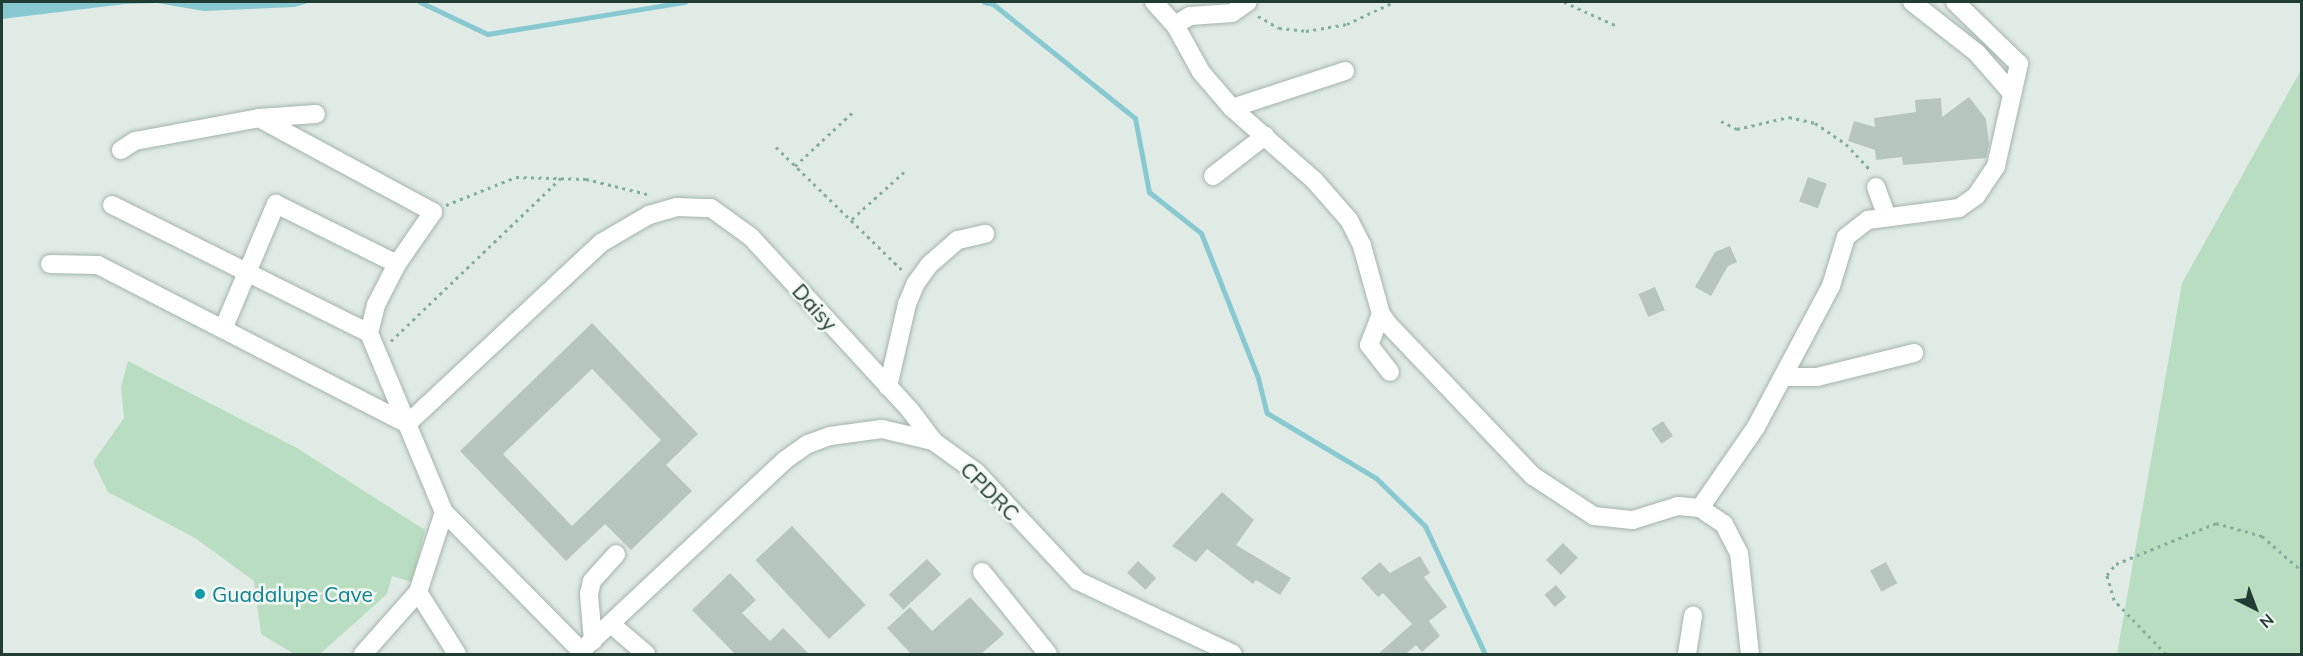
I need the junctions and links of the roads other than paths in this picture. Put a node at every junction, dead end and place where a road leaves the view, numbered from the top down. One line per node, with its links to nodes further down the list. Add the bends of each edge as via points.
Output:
1 (1154, 2): 5 (street)
2 (1912, 2): 7 (street, via 1977,53)
3 (1955, 2): 7 (street, via 2019,64)
4 (1247, 3): 5 (street, via 1232,12 1190,16)
5 (1175, 24): 8 (street, via 1201,72)
6 (1345, 71): 8 (street)
7 (2010, 92): 16 (street, via 1996,166 1976,196 1959,208)
8 (1232, 108): 11 (street)
9 (316, 114): 10 (street)
10 (259, 118): 12 (street, via 135,141); 19 (street, via 433,212)
11 (1265, 136): 13 (street); 21 (street, via 1314,180 1349,220 1362,246)
12 (121, 150)
13 (1213, 176)
14 (1876, 187): 16 (street)
15 (112, 205): 20 (street)
16 (1887, 217): 26 (street, via 1868,220 1846,237 1831,286)
17 (985, 234): 27 (street, via 958,240 929,265 916,283)
18 (50, 264): 22 (street, via 98,265)
19 (397, 264): 20 (street, via 276,204); 23 (street, via 376,305)
20 (248, 274): 22 (street); 23 (street)
21 (1381, 314): 25 (street, via 1369,345); 30 (street, via 1512,457 1560,496 1594,516 1612,520 1633,520 1678,506)
22 (224, 327): 28 (street)
23 (369, 333): 28 (street)
24 (1914, 353): 26 (street, via 1817,377)
25 (1390, 372)
26 (1783, 377): 30 (street, via 1756,427)
27 (888, 387): 28 (street, Daisy, via 751,237 711,208 677,207 649,215 601,243); 29 (street, Daisy)
28 (407, 424): 31 (street)
29 (933, 441): 36 (street, CPDRC, via 882,429 830,436 808,444 786,460); 42 (street, CPDRC, via 976,472 1078,581)
30 (1700, 508): 44 (street, via 1724,524 1739,553)
31 (444, 512): 34 (street); 37 (street)
32 (616, 554): 37 (street, via 592,581)
33 (982, 572): 41 (street)
34 (418, 592): 38 (street); 39 (street)
35 (1693, 615): 43 (street)
36 (611, 624): 37 (street, CPDRC); 40 (street)
37 (586, 649)
38 (363, 654)
39 (457, 654)
40 (646, 654)
41 (1048, 654)
42 (1233, 654)
43 (1687, 654)
44 (1750, 654)

